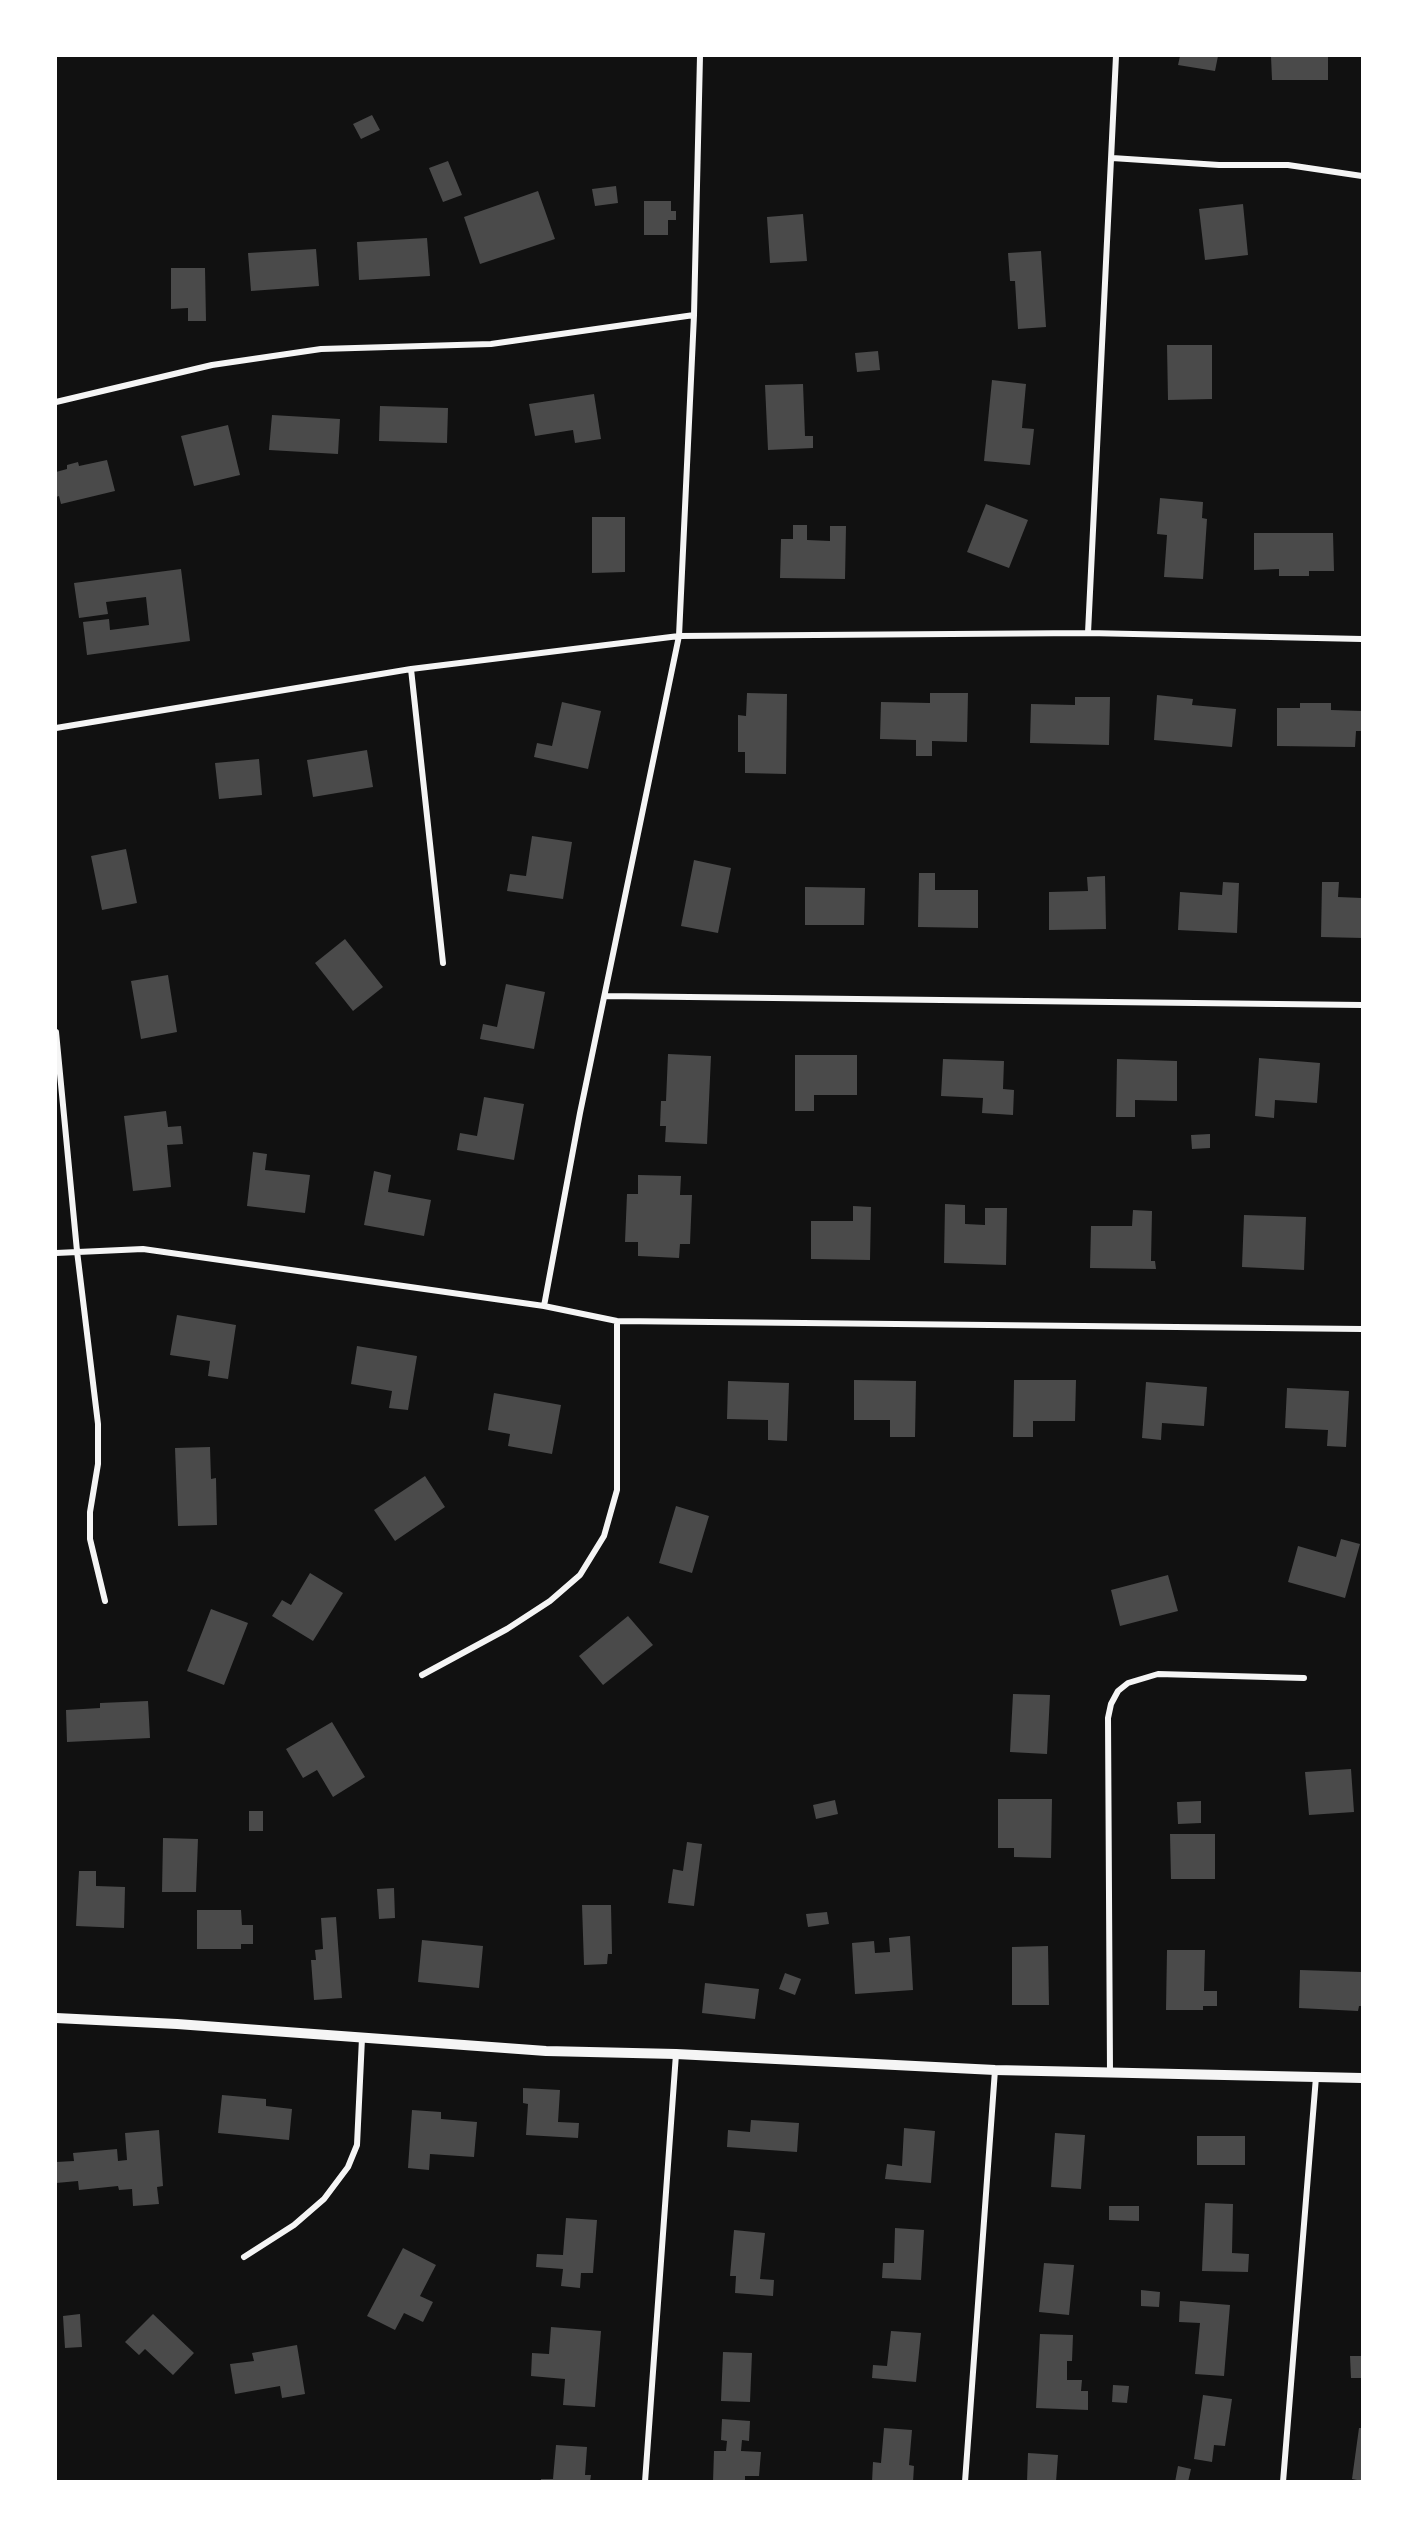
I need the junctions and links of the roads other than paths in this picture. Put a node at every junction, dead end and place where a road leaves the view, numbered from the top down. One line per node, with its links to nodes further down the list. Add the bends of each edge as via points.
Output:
1 (700, 56): 5 (street)
2 (1116, 56): 3 (street)
3 (1112, 158): 4 (street, via 1288,165); 7 (street)
4 (1362, 176)
5 (694, 315): 6 (street, via 491,344 321,349 212,365); 8 (street)
6 (56, 402)
7 (1088, 633): 8 (street); 9 (street)
8 (678, 636): 10 (street); 13 (street)
9 (1362, 639)
10 (411, 669): 11 (street); 12 (street)
11 (56, 728)
12 (443, 963)
13 (605, 996): 14 (street); 18 (street)
14 (1362, 1005)
15 (56, 1032): 16 (street)
16 (77, 1251): 17 (street); 18 (street, via 143,1249); 21 (street, via 98,1424 90,1539)
17 (56, 1253)
18 (544, 1306): 19 (street)
19 (617, 1321): 20 (street); 22 (street, via 617,1490 604,1536 580,1575 550,1601)
20 (1362, 1329)
21 (105, 1601)
22 (422, 1675)
23 (1304, 1678): 28 (street, via 1158,1674 1128,1683 1111,1704)
24 (56, 2018): 25 (street)
25 (362, 2038): 26 (street, via 546,2051); 31 (street, via 357,2145 348,2167 324,2199)
26 (676, 2054): 27 (street); 32 (street)
27 (995, 2070): 28 (street); 33 (street)
28 (1110, 2073): 29 (street)
29 (1316, 2077): 30 (street); 34 (street)
30 (1362, 2078)
31 (244, 2257)
32 (645, 2481)
33 (965, 2481)
34 (1283, 2481)

